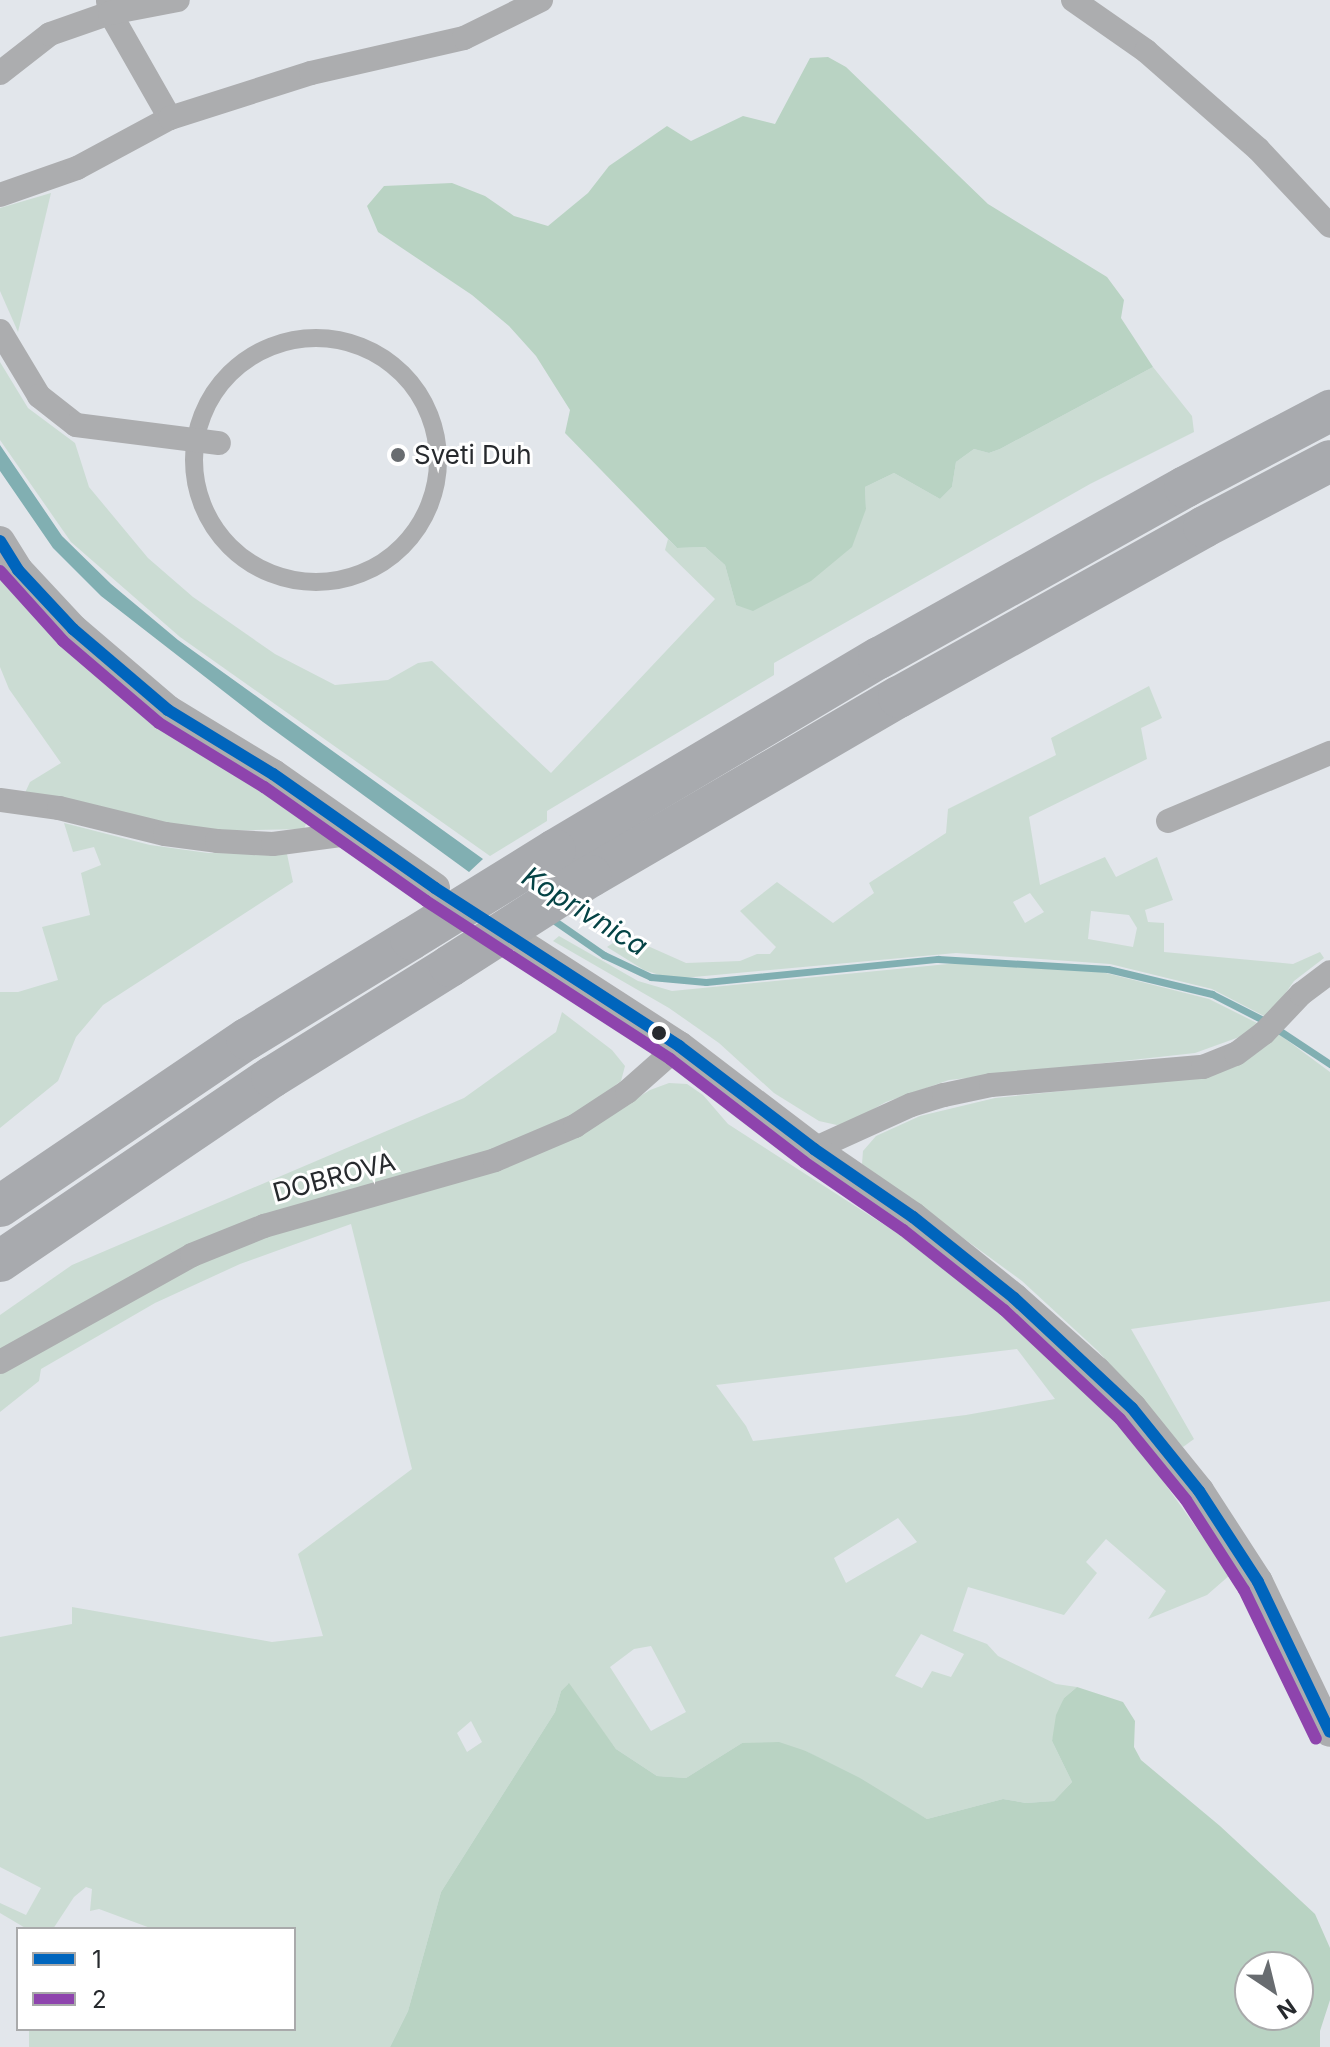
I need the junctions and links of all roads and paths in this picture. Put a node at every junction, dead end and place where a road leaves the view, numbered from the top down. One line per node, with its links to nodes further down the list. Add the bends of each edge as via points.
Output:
1 (178, 0): 4 (street)
2 (541, 0): 6 (street, via 464,38 311,73)
3 (1073, 0): 8 (street, via 1146,51 1258,149)
4 (109, 6): 5 (street, via 50,34); 6 (street)
5 (0, 73)
6 (170, 118): 7 (street, via 77,168)
7 (0, 195)
8 (1330, 226)
9 (0, 331): 11 (street, via 39,396 76,425)
10 (1330, 411): 24 (highway, bridge, via 879,658 555,850 247,1039)
11 (194, 443): 11 (street, via 197,490 217,534 252,566 298,582 346,580 390,559 422,524 438,478 436,430 415,387 380,355 334,338 286,341 243,362 210,397); 12 (street)
12 (219, 443)
13 (1330, 461): 25 (highway, bridge, via 899,697 591,876 272,1077)
14 (0, 541): 18 (street, via 18,570 73,629 168,710 273,774)
15 (1330, 753): 17 (street)
16 (0, 800): 18 (street, via 217,841 273,844)
17 (1168, 821)
18 (355, 833): 19 (street)
19 (435, 888)
20 (529, 949): 22 (street)
21 (1330, 972): 23 (street, via 1236,1054 1203,1067 955,1092 911,1105)
22 (679, 1046): 23 (street); 26 (street, DOBROVA, via 627,1092 575,1126 495,1160 264,1226 192,1255)
23 (814, 1149): 27 (street, via 913,1217 1014,1298 1132,1408 1199,1491 1258,1582)
24 (0, 1206)
25 (0, 1261)
26 (0, 1362)
27 (1330, 1732)

